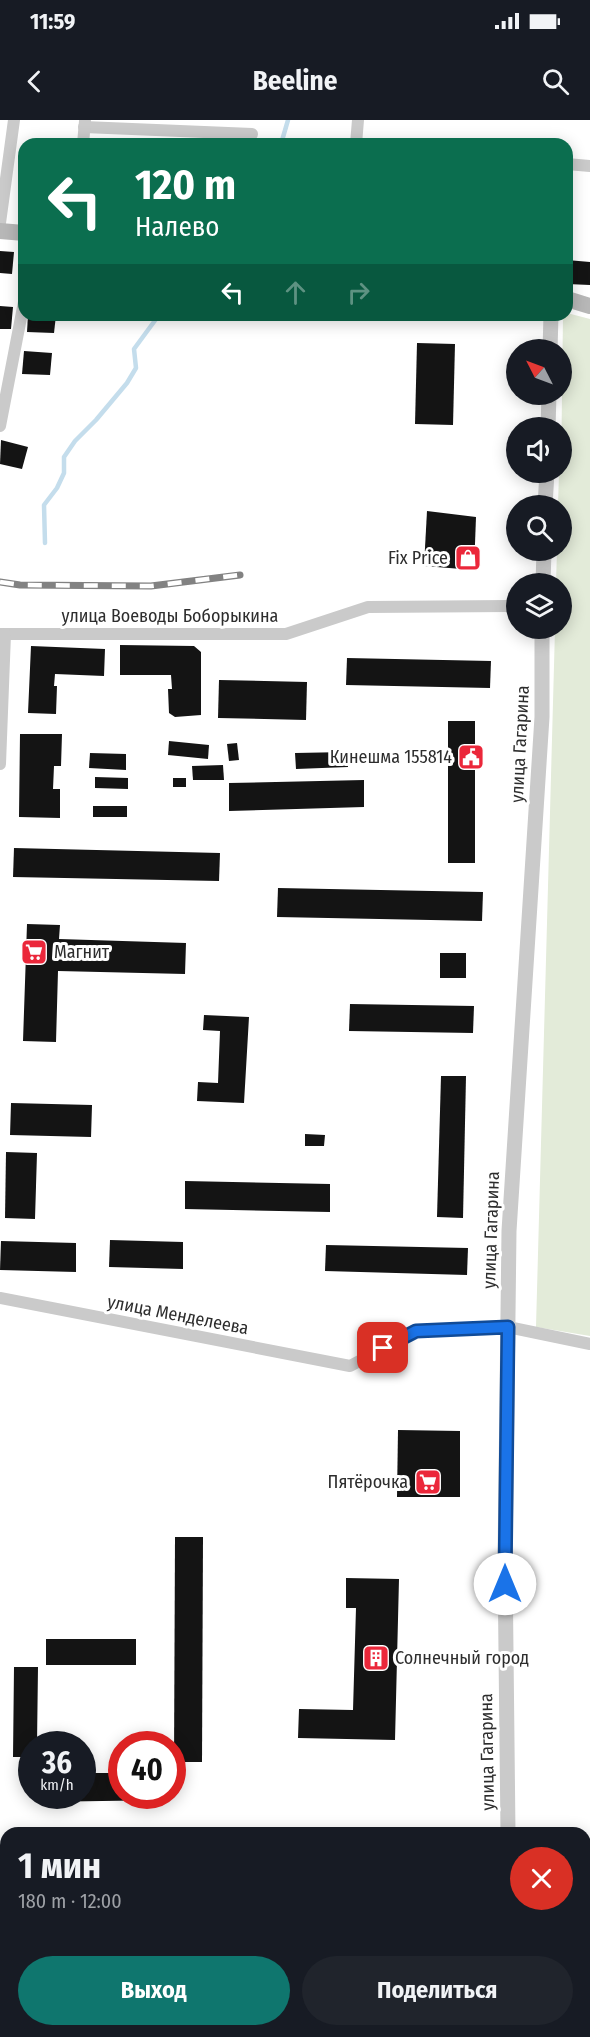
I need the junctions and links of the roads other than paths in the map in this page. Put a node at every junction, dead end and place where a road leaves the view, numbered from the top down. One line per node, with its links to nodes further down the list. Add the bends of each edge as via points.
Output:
1 (14, 120): 8 (street)
2 (358, 120): 5 (street)
3 (85, 124): 4 (street)
4 (252, 134)
5 (356, 138)
6 (573, 165): 7 (street)
7 (590, 166)
8 (0, 223)
9 (0, 231): 10 (main road)
10 (18, 232)
11 (573, 301): 12 (main road)
12 (590, 306)
13 (20, 321): 16 (street)
14 (551, 321): 15 (street)
15 (550, 339)
16 (0, 426)
17 (506, 606): 18 (street, улица Воеводы Боборыкина, via 368,608 286,634)
18 (2, 634): 20 (street)
19 (542, 639): 22 (street, улица Гагарина, via 542,717 509,1231)
20 (0, 764)
21 (0, 1299): 22 (street, улица Менделеева, via 350,1366 416,1331)
22 (508, 1327): 23 (street); 24 (street, улица Гагарина)
23 (590, 1344)
24 (508, 1827)

